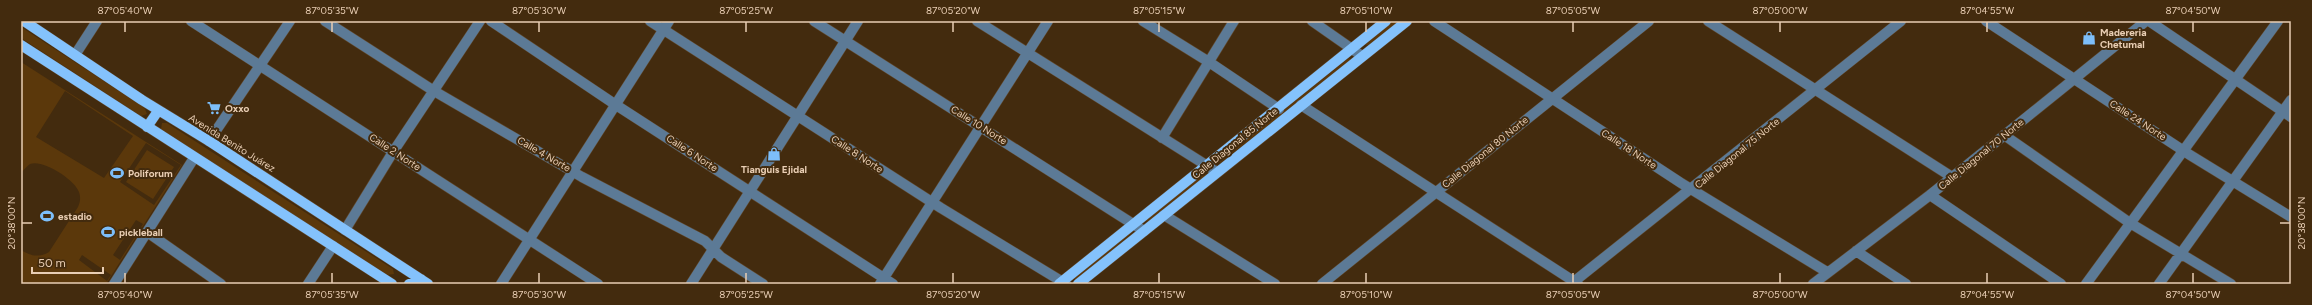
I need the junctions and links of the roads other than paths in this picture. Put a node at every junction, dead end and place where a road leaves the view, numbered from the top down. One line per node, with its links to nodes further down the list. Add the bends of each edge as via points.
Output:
1 (24, 21): 30 (main road, Avenida Benito Juárez)
2 (98, 21): 30 (street)
3 (191, 21): 33 (street, Calle 2 Norte)
4 (290, 21): 33 (street)
5 (325, 21): 37 (street, Calle 4 Norte)
6 (480, 21): 37 (street)
7 (491, 21): 40 (street, Calle 6 Norte)
8 (650, 21): 25 (street, Calle 8 Norte)
9 (814, 21): 26 (street, Calle 10 Norte)
10 (858, 21): 26 (street)
11 (977, 21): 29 (street)
12 (1048, 21): 29 (street)
13 (1143, 21): 32 (street)
14 (1234, 21): 32 (street)
15 (1312, 21): 28 (street)
16 (1386, 21): 28 (main road, Calle Diagonal 85 Norte)
17 (1407, 21): 31 (main road, Calle Diagonal 85 Norte)
18 (1434, 21): 38 (street, Calle 18 Norte)
19 (1649, 21): 38 (street, Calle Diagonal 80 Norte)
20 (1708, 21): 36 (street)
21 (1901, 21): 36 (street, Calle Diagonal 75 Norte)
22 (1986, 21): 34 (street, Calle 24 Norte)
23 (2147, 21): 34 (street, Calle Diagonal 70 Norte); 35 (street)
24 (2278, 21): 35 (street)
25 (666, 25): 40 (street); 45 (street, Calle 8 Norte)
26 (845, 42): 45 (street); 47 (street, Calle 10 Norte)
27 (21, 45): 46 (main road)
28 (1352, 48): 31 (street); 42 (main road, Calle Diagonal 85 Norte)
29 (1028, 53): 47 (street); 49 (street)
30 (75, 55): 43 (main road, Avenida Benito Juárez)
31 (1362, 56): 41 (main road, Calle Diagonal 85 Norte)
32 (1209, 62): 42 (street); 49 (street)
33 (261, 65): 50 (street); 52 (street, Calle 2 Norte)
34 (2076, 79): 48 (street, Calle Diagonal 70 Norte); 51 (street, Calle 24 Norte)
35 (2235, 80): 44 (street); 51 (street)
36 (1815, 90): 57 (street); 59 (street, Calle Diagonal 75 Norte)
37 (434, 91): 52 (street); 55 (street, Calle 4 Norte)
38 (1553, 98): 59 (street, Calle 18 Norte); 61 (street, Calle Diagonal 80 Norte)
39 (2291, 100): 44 (street)
40 (616, 105): 55 (street); 60 (street, Calle 6 Norte)
41 (1301, 105): 56 (main road, Calle Diagonal 85 Norte); 61 (street)
42 (1279, 109): 54 (main road, Calle Diagonal 85 Norte)
43 (158, 111): 46 (main road); 50 (main road, Avenida Benito Juárez)
44 (2287, 115): 58 (street)
45 (797, 116): 60 (street); 63 (street, Calle 8 Norte)
46 (147, 127): 53 (main road)
47 (981, 127): 63 (street); 67 (street, Calle 10 Norte)
48 (2004, 136): 57 (street, Calle Diagonal 70 Norte); 66 (street)
49 (1162, 138): 54 (street)
50 (210, 141): 68 (main road, Avenida Benito Juárez)
51 (2184, 150): 58 (street, Calle 24 Norte); 66 (street)
52 (393, 152): 68 (street); 71 (street, Calle 2 Norte)
53 (194, 158): 70 (street); 72 (main road)
54 (1207, 167): 56 (street); 67 (main road, Calle Diagonal 85 Norte)
55 (573, 171): 71 (street); 73 (street, Calle 4 Norte, via 705,241)
56 (1217, 172): 64 (main road, Calle Diagonal 85 Norte)
57 (1952, 177): 62 (street, Calle Diagonal 70 Norte)
58 (2232, 181): 65 (street, Calle 24 Norte); 75 (street)
59 (1692, 189): 77 (street, Calle 18 Norte); 83 (street, Calle Diagonal 75 Norte)
60 (750, 191): 73 (street); 79 (street, Calle 6 Norte)
61 (1435, 192): 83 (street); 95 (street, Calle Diagonal 80 Norte)
62 (1930, 195): 74 (street, Calle Diagonal 70 Norte); 98 (street)
63 (932, 202): 79 (street); 82 (street, Calle 8 Norte)
64 (1164, 214): 69 (main road, Calle Diagonal 85 Norte); 94 (street)
65 (2291, 217)
66 (2130, 223): 75 (street); 99 (street)
67 (1133, 224): 69 (street, Calle 10 Norte); 82 (main road, Calle Diagonal 85 Norte)
68 (345, 230): 76 (main road, Avenida Benito Juárez)
69 (1144, 231): 93 (main road, Calle Diagonal 85 Norte)
70 (147, 232): 84 (street); 85 (street)
71 (530, 239): 88 (street); 89 (street, Calle 2 Norte)
72 (333, 246): 80 (main road); 86 (street)
73 (714, 249): 90 (street); 91 (street, Calle 4 Norte, via 721,257)
74 (1856, 251): 77 (street, Calle Diagonal 70 Norte); 78 (street)
75 (2181, 254): 100 (street); 101 (street)
76 (399, 266): 80 (main road, via 398,275); 81 (main road, Avenida Benito Juárez)
77 (1827, 272): 96 (street, Calle Diagonal 70 Norte)
78 (1891, 280): 97 (street)
79 (882, 281): 92 (street, Calle 6 Norte)
80 (389, 282)
81 (424, 282): 87 (main road)
82 (1062, 283)
83 (1574, 283)
84 (114, 284)
85 (221, 284)
86 (308, 284)
87 (409, 284)
88 (501, 284)
89 (598, 284)
90 (691, 284)
91 (763, 284)
92 (893, 284)
93 (1078, 284)
94 (1274, 284)
95 (1322, 284)
96 (1813, 284)
97 (1906, 284)
98 (2061, 284)
99 (2086, 284)
100 (2159, 284)
101 (2231, 284)

